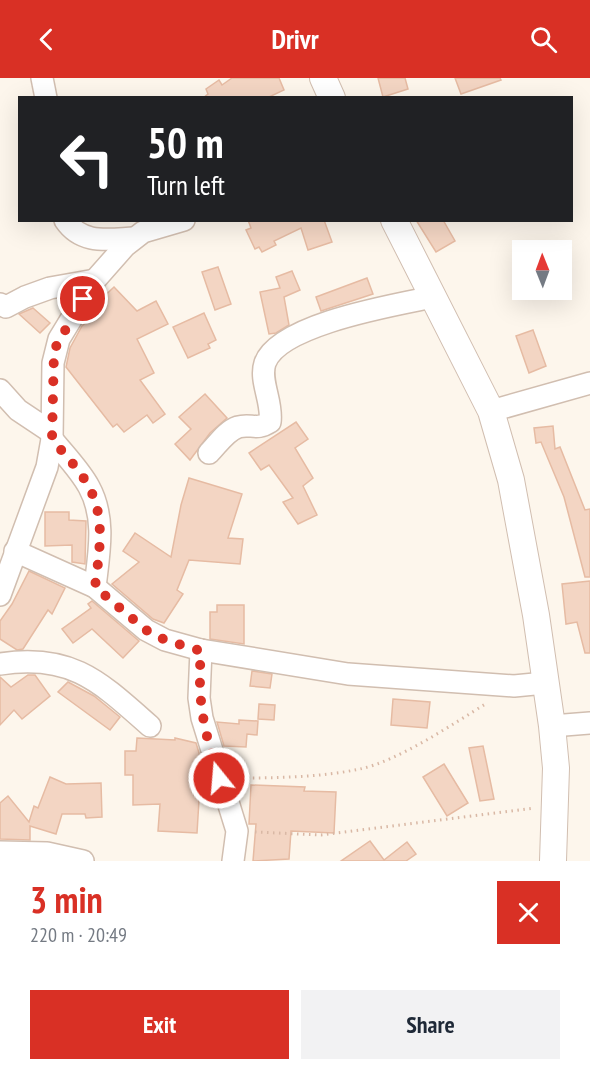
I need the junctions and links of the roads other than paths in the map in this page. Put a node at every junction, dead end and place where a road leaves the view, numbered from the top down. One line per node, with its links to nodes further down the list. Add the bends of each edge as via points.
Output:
1 (42, 78): 3 (street)
2 (323, 78): 4 (street)
3 (46, 96)
4 (331, 96)
5 (66, 222): 8 (street, via 76,233 94,240)
6 (177, 222): 8 (street)
7 (395, 222): 10 (street)
8 (134, 238): 9 (street)
9 (95, 280): 11 (street, via 50,288 6,307); 15 (street, via 54,350)
10 (433, 297): 14 (street); 16 (street, via 335,320 284,341 264,364 272,412 270,422 261,428 240,426)
11 (0, 304)
12 (590, 383): 14 (street)
13 (0, 390): 15 (street, via 18,410)
14 (491, 411): 22 (street, via 511,480)
15 (52, 436): 17 (street, via 47,467); 18 (street, via 89,486 97,506 101,529)
16 (209, 453)
17 (15, 551): 18 (street); 19 (street)
18 (95, 587): 20 (street, via 146,630)
19 (0, 595)
20 (201, 651): 22 (street, via 348,674 514,686); 28 (street, via 202,718 237,831)
21 (0, 664): 24 (street, via 60,663 114,695)
22 (545, 683): 25 (street)
23 (590, 723): 25 (street)
24 (150, 726)
25 (552, 726): 29 (street, via 556,768)
26 (0, 852): 27 (street, via 46,852)
27 (83, 861)
28 (233, 861)
29 (553, 861)

